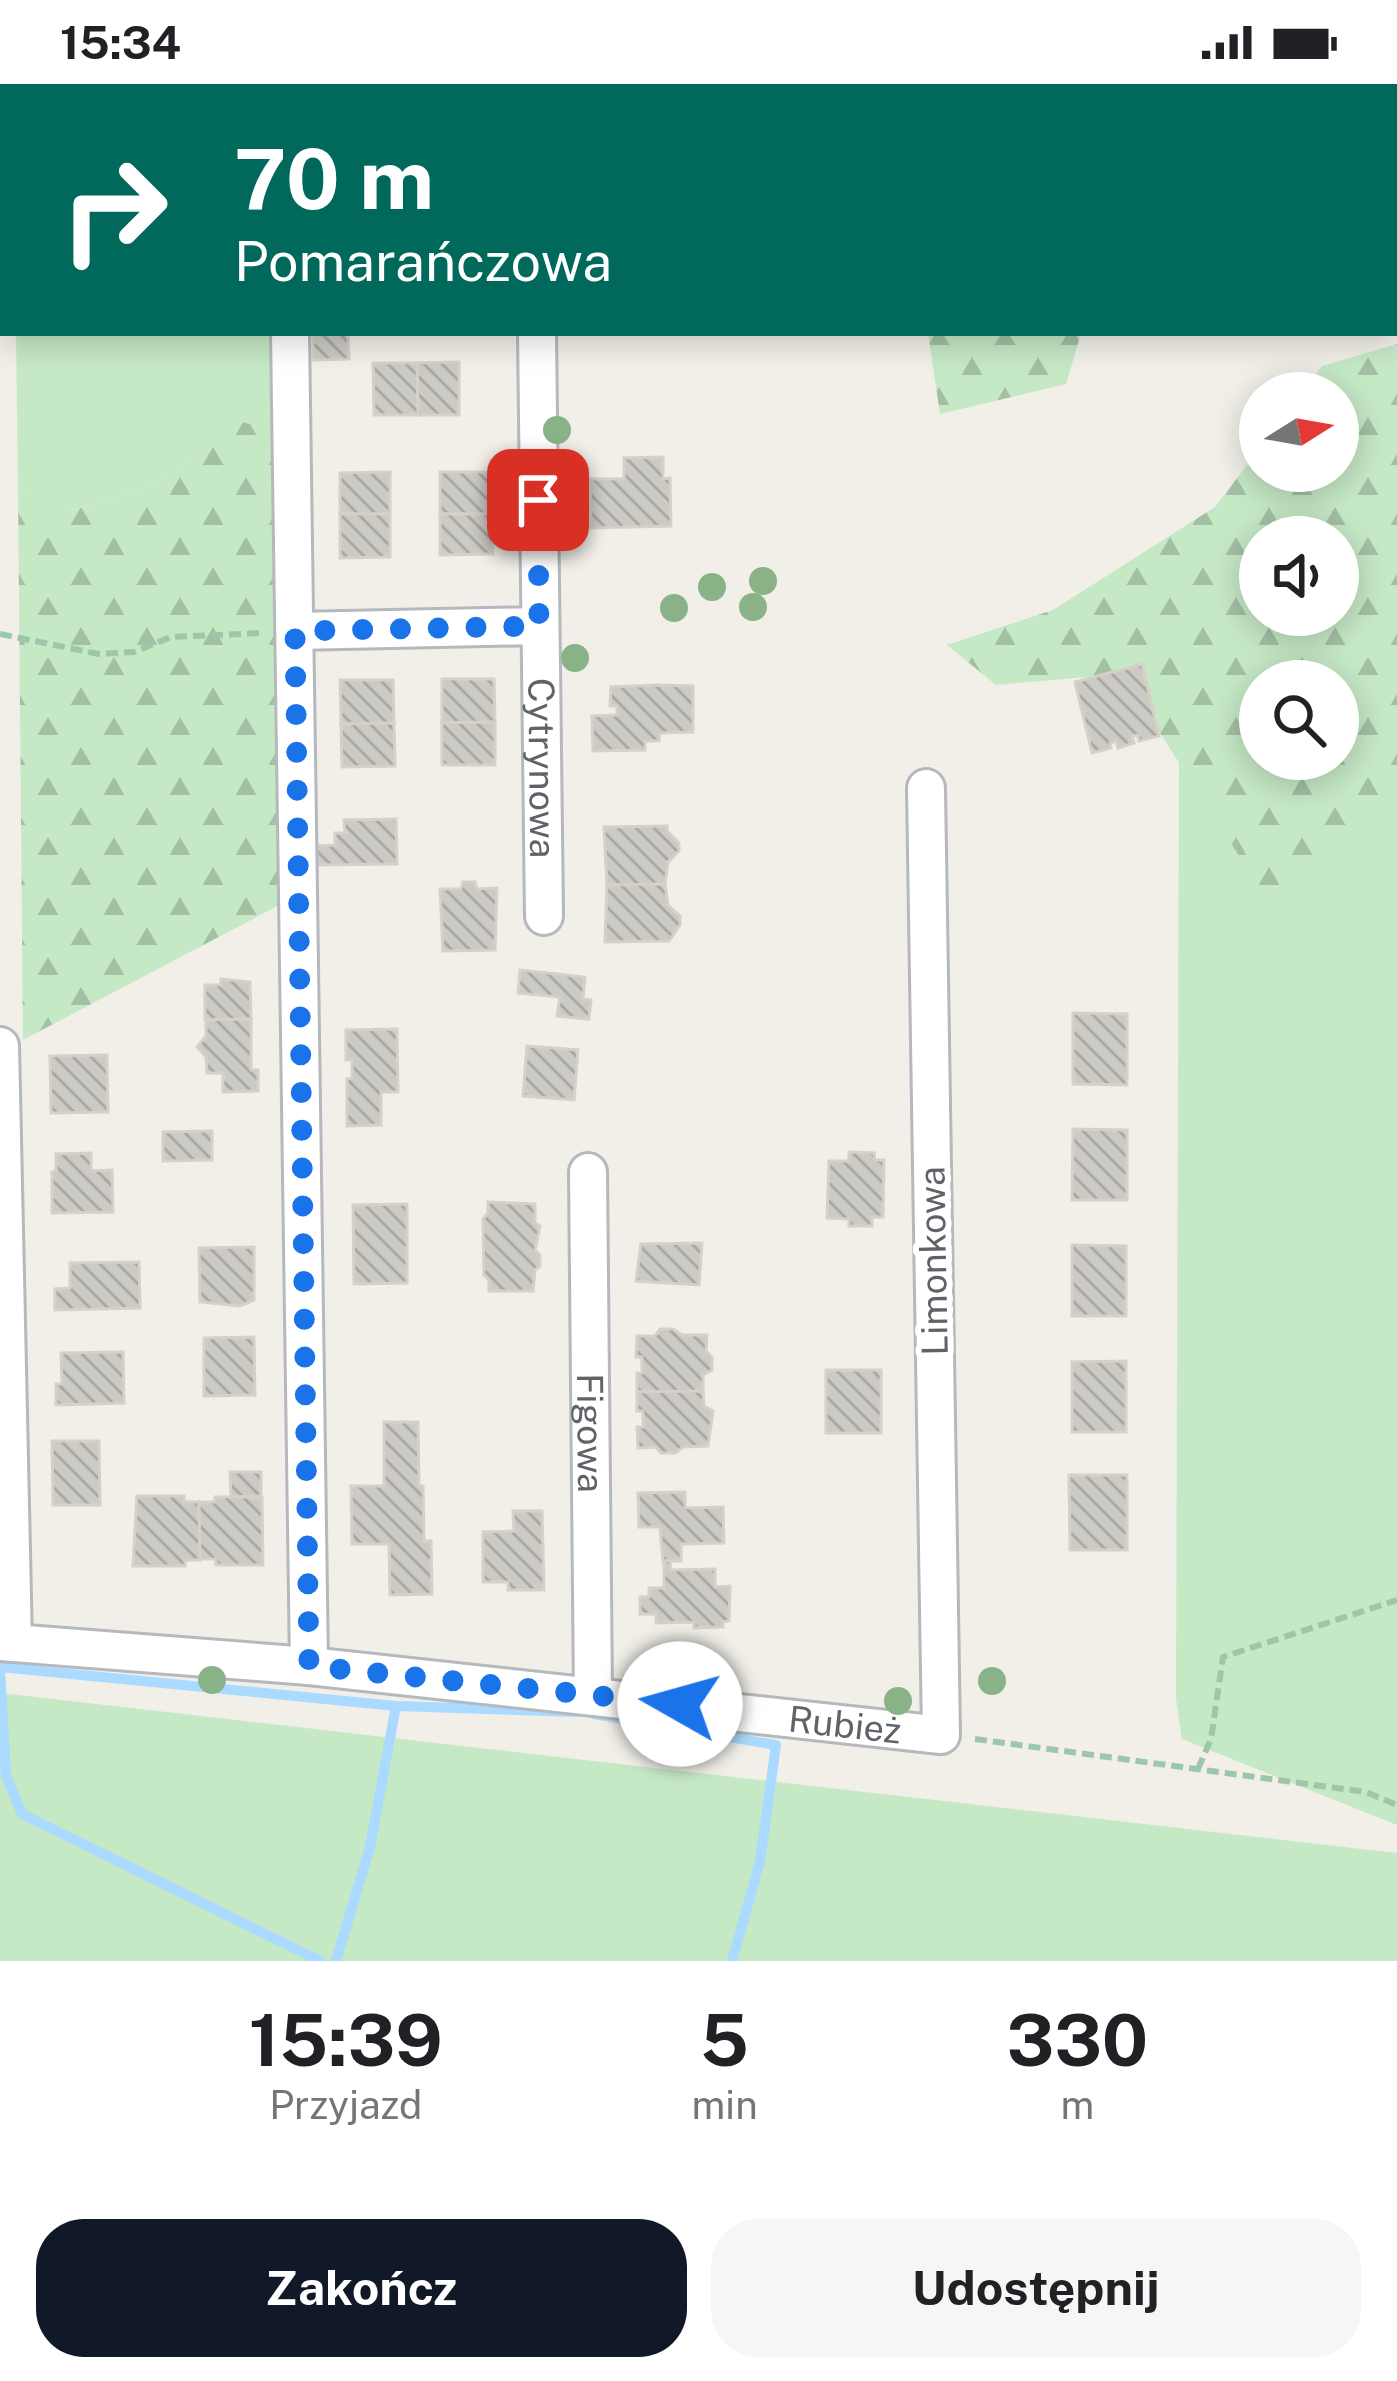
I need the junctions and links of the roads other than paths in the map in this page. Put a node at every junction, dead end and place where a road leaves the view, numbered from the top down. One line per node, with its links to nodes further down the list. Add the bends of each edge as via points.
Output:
1 (290, 336): 4 (street)
2 (537, 336): 3 (street, Cytrynowa)
3 (539, 626): 4 (street); 6 (street, Cytrynowa)
4 (295, 631): 10 (street)
5 (926, 788): 12 (street, Limonkowa)
6 (544, 916)
7 (0, 1046): 9 (street)
8 (588, 1172): 11 (street, Figowa)
9 (6, 1643): 10 (street, Rubież)
10 (309, 1666): 11 (street, Rubież)
11 (593, 1694): 12 (street, Rubież)
12 (941, 1735)

